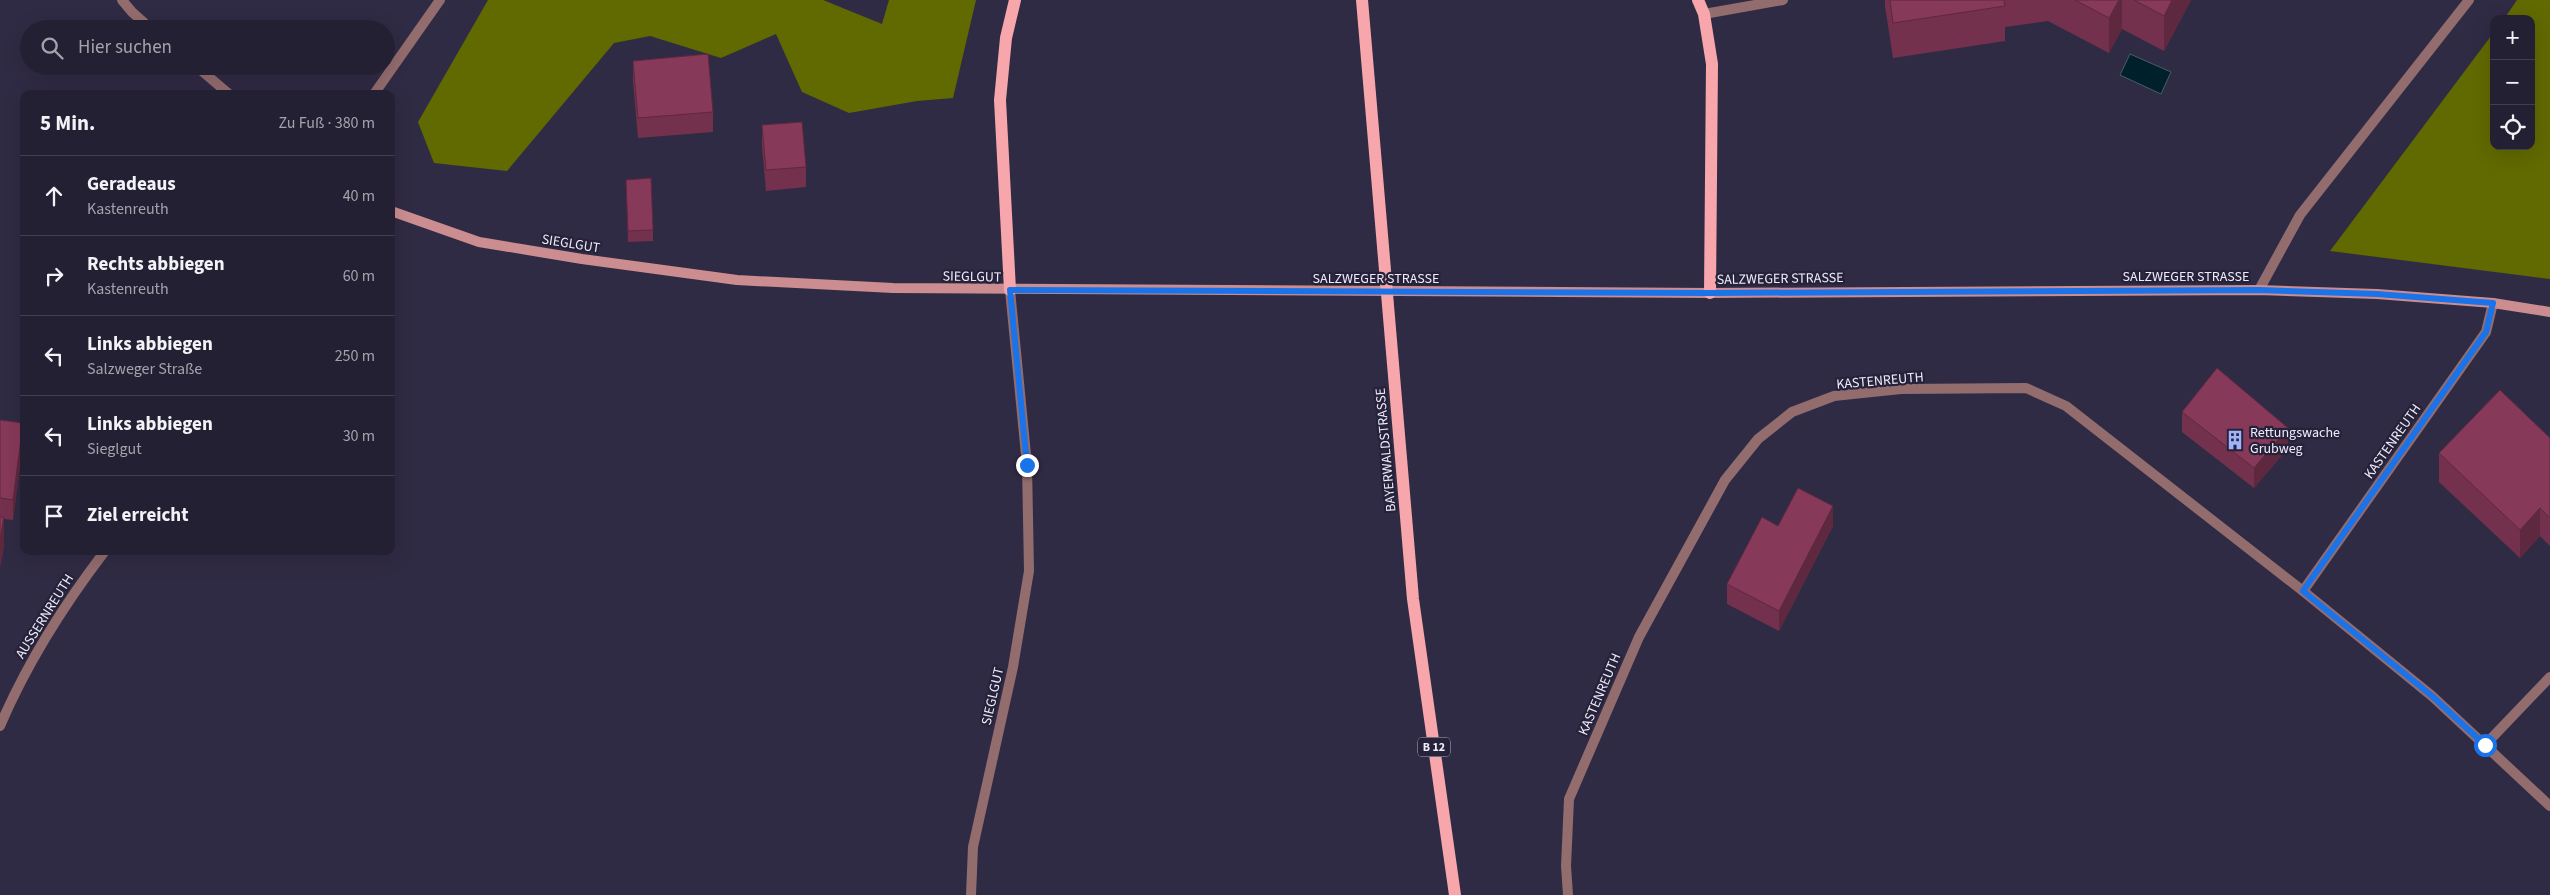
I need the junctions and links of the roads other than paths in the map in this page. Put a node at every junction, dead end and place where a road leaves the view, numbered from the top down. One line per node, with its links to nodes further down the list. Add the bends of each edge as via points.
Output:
1 (122, 0): 9 (street)
2 (440, 0): 10 (street)
3 (1015, 0): 16 (main road, via 1006,38 1000,100)
4 (1362, 0): 28 (main road, BAYERWALDSTRASSE / B 12, via 1413,599)
5 (1698, 0): 8 (main road)
6 (1782, 0): 8 (street)
7 (2469, 0): 17 (street, via 2300,215)
8 (1704, 14): 18 (main road, via 1712,64)
9 (141, 20)
10 (395, 64)
11 (207, 75): 13 (street)
12 (387, 75): 14 (street)
13 (224, 90)
14 (377, 90)
15 (395, 212): 16 (main road, SIEGLGUT, via 479,242 737,280)
16 (1010, 290): 18 (main road, SALZWEGER STRASSE); 27 (street, SIEGLGUT, via 1027,465 1028,571 1013,667 973,847)
17 (2259, 290): 18 (main road, SALZWEGER STRASSE); 19 (main road, SALZWEGER STRASSE, via 2377,294)
18 (1710, 293)
19 (2493, 303): 20 (main road, SALZWEGER STRASSE); 22 (street, KASTENREUTH, via 2486,332)
20 (2550, 312)
21 (102, 555): 24 (street, AUSSERNREUTH, via 66,605 16,688)
22 (2303, 591): 25 (street, KASTENREUTH, via 2432,696); 29 (street, KASTENREUTH, via 2066,406 2026,388 1901,389 1834,396 1792,412 1758,440 1725,480 1639,637 1569,799)
23 (2550, 677): 25 (street)
24 (0, 726)
25 (2485, 745): 26 (street, KASTENREUTH)
26 (2550, 806)
27 (971, 895)
28 (1456, 895)
29 (1568, 895)

